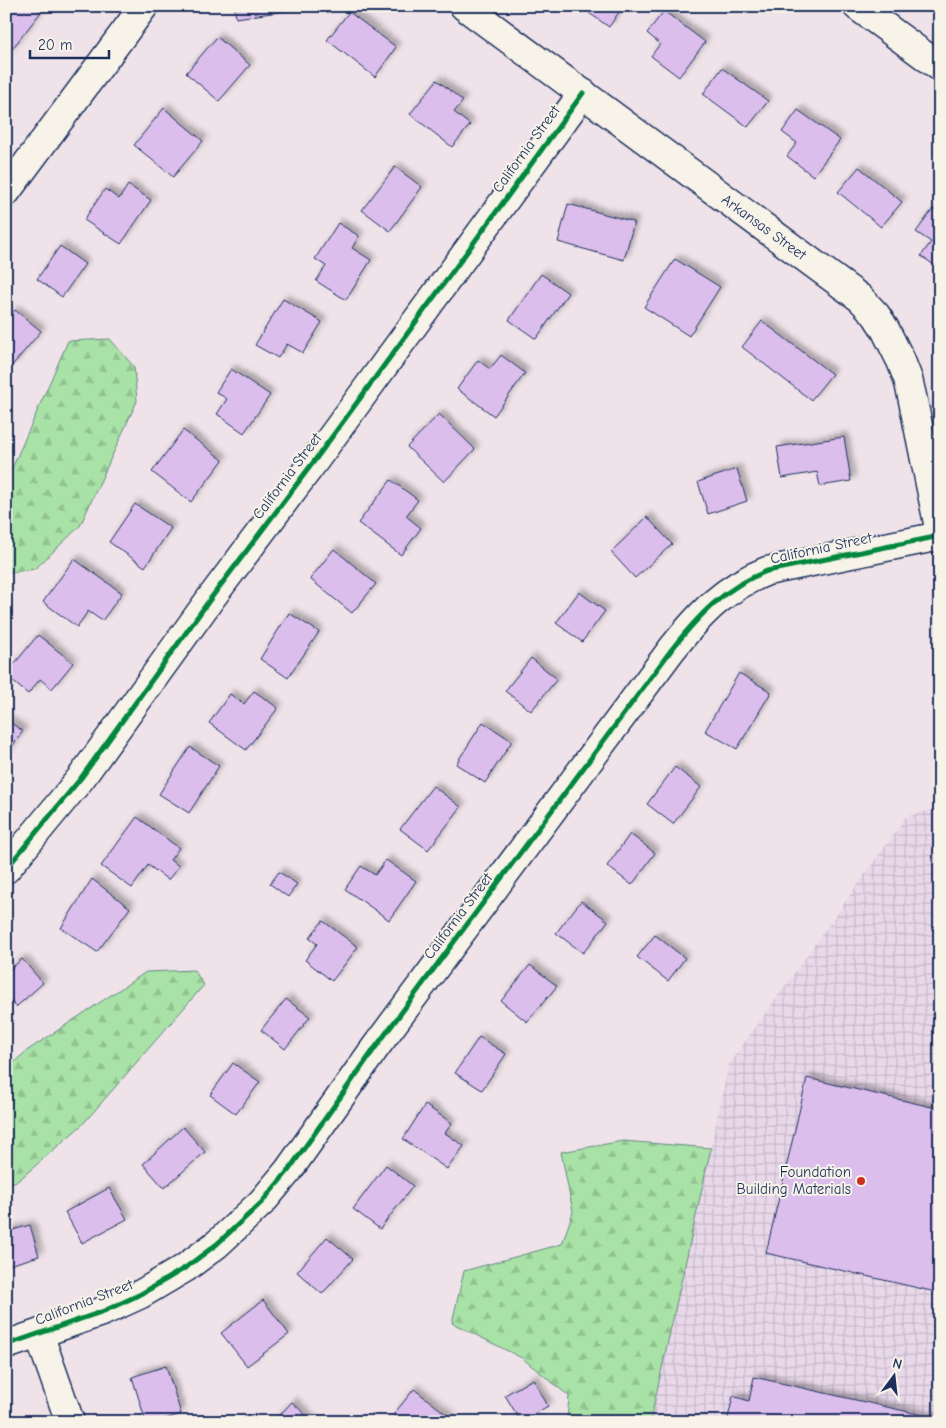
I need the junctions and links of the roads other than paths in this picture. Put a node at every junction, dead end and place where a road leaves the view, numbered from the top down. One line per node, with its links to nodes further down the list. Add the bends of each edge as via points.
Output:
1 (144, 6): 6 (street)
2 (464, 6): 5 (street, Arkansas Street)
3 (857, 6): 4 (street)
4 (935, 56)
5 (583, 93): 7 (street, Arkansas Street, via 860,298 876,315 894,345 908,379); 8 (street, California Street, via 210,598 82,778)
6 (6, 192)
7 (940, 535): 9 (street, California Street, via 767,571 720,597 672,649 262,1202 218,1244 185,1268 104,1311)
8 (6, 869)
9 (40, 1334): 10 (street, California Street); 11 (street)
10 (6, 1345)
11 (70, 1422)

